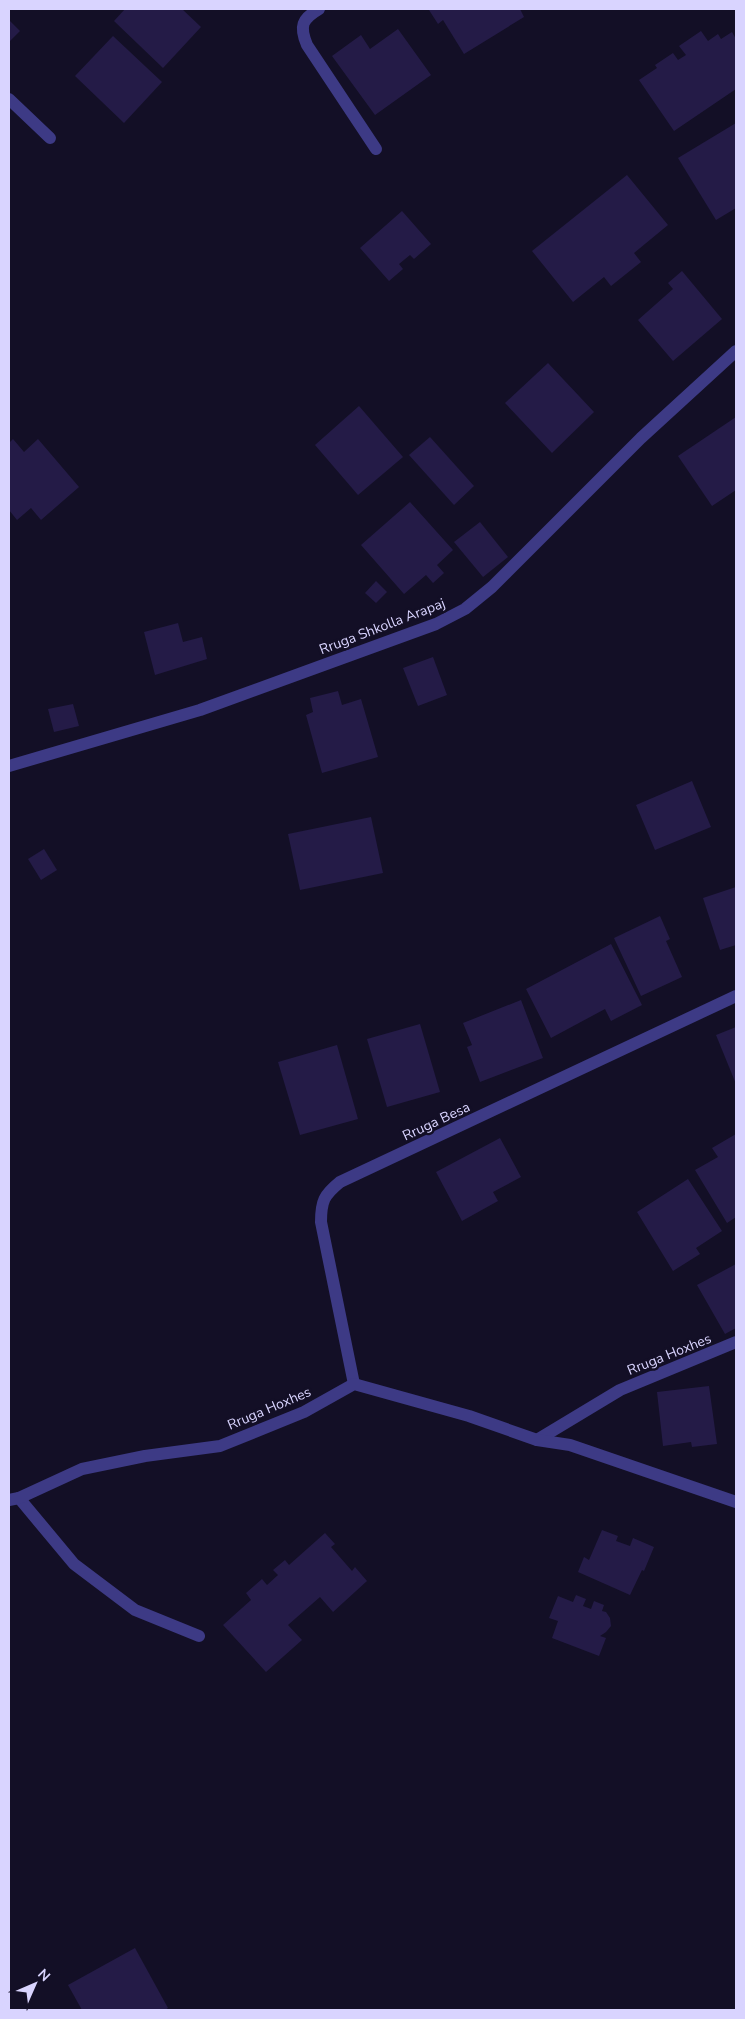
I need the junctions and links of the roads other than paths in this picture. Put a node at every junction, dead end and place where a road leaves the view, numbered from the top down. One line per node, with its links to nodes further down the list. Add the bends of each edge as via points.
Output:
1 (320, 9): 4 (street, via 307,16 302,27 303,36)
2 (9, 99): 3 (street)
3 (50, 138)
4 (376, 149)
5 (736, 351): 6 (street, Rruga Shkolla Arapaj, via 641,438 492,587 465,609 436,624 200,710)
6 (9, 766)
7 (736, 996): 9 (street, Rruga Besa, via 340,1182 328,1192 321,1206 321,1222)
8 (736, 1342): 10 (street, Rruga Hoxhes, via 620,1390)
9 (354, 1384): 10 (street, via 469,1416); 11 (street, Rruga Hoxhes, via 304,1412 220,1446 144,1456 82,1469)
10 (537, 1440): 12 (street, via 570,1445)
11 (14, 1499): 13 (street, via 74,1564 135,1610)
12 (736, 1502)
13 (199, 1636)

